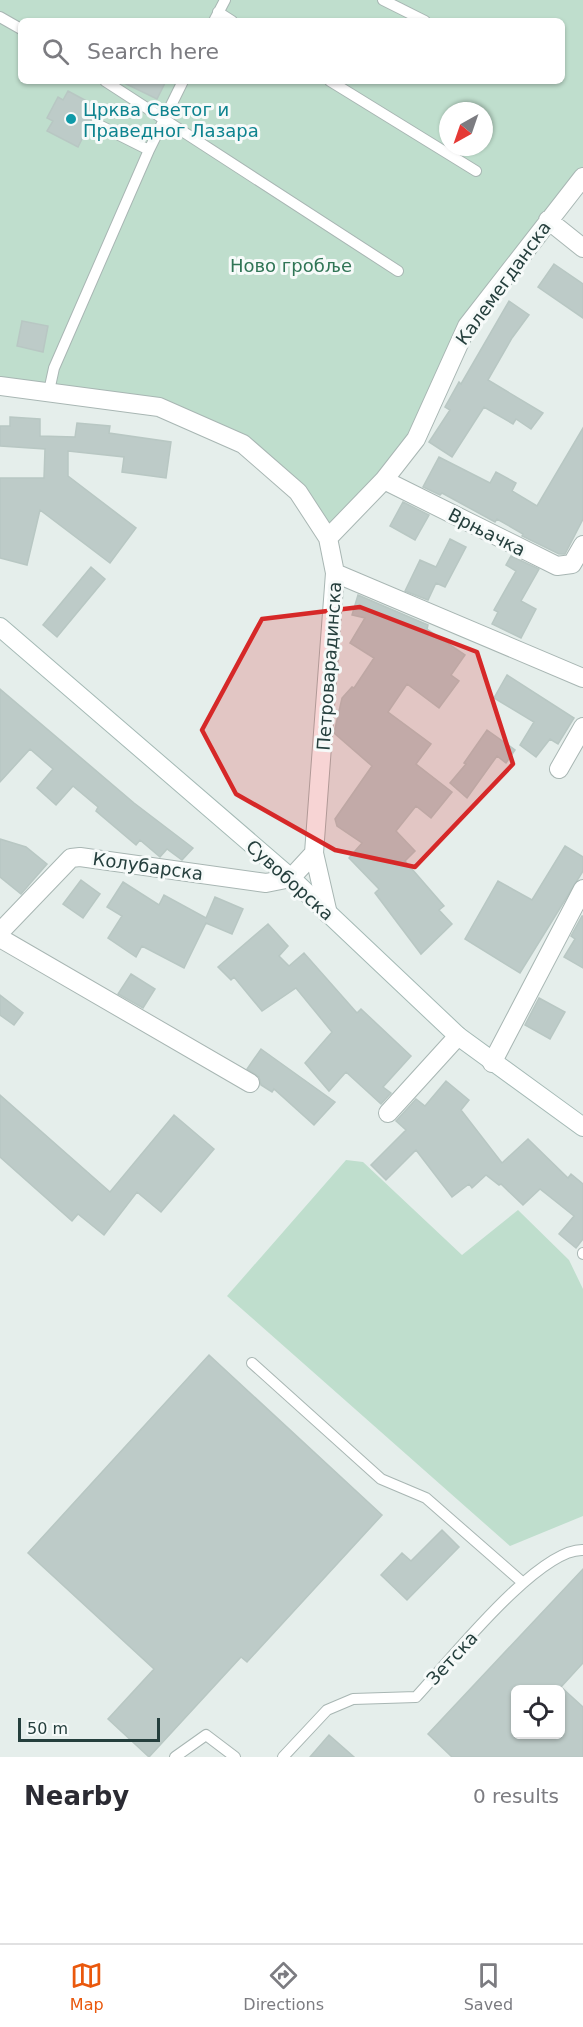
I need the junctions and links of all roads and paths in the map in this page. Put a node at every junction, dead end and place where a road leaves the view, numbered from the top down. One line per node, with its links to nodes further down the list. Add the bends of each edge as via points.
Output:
1 (225, 0): 4 (lane)
2 (383, 0): 5 (lane)
3 (0, 16): 6 (lane)
4 (216, 17)
5 (419, 18)
6 (18, 27)
7 (110, 84): 10 (lane)
8 (181, 84): 10 (lane)
9 (335, 84): 13 (lane)
10 (164, 118): 12 (lane); 17 (lane)
11 (101, 126): 12 (lane)
12 (149, 150): 19 (lane, via 54,368)
13 (476, 171)
14 (583, 177): 15 (street, Калемегданска)
15 (548, 220): 16 (street); 20 (street, Калемегданска, via 467,326 416,439)
16 (583, 248)
17 (398, 271)
18 (0, 386): 19 (street, Петроварадинска)
19 (49, 391): 21 (street, Петроварадинска, via 159,407 243,444 298,492)
20 (384, 480): 21 (street, Калемегданска); 22 (street, Врњачка, via 557,566 572,564)
21 (328, 538): 23 (street, Петроварадинска)
22 (583, 545)
23 (335, 573): 25 (street); 28 (street, Петроварадинска)
24 (0, 627): 29 (street, Сувоборска)
25 (583, 678)
26 (583, 727): 27 (street)
27 (559, 769)
28 (314, 853): 29 (street); 31 (street, Петроварадинска)
29 (291, 878): 31 (street, Сувоборска); 32 (street, Колубарска, via 266,884 71,858)
30 (583, 889): 35 (street)
31 (328, 914): 34 (street, Сувоборска)
32 (0, 932)
33 (0, 938): 36 (street)
34 (458, 1036): 35 (street, Сувоборска); 37 (street)
35 (492, 1063): 38 (street, Сувоборска)
36 (250, 1083)
37 (388, 1113)
38 (581, 1120)
39 (252, 1364): 41 (lane, via 381,1479 426,1498)
40 (583, 1550): 41 (lane, Зетска, via 547,1563)
41 (522, 1582): 44 (lane, Зетска, via 416,1697 353,1699 327,1710)
42 (176, 1757): 43 (lane, via 206,1735)
43 (235, 1757)
44 (283, 1757)

